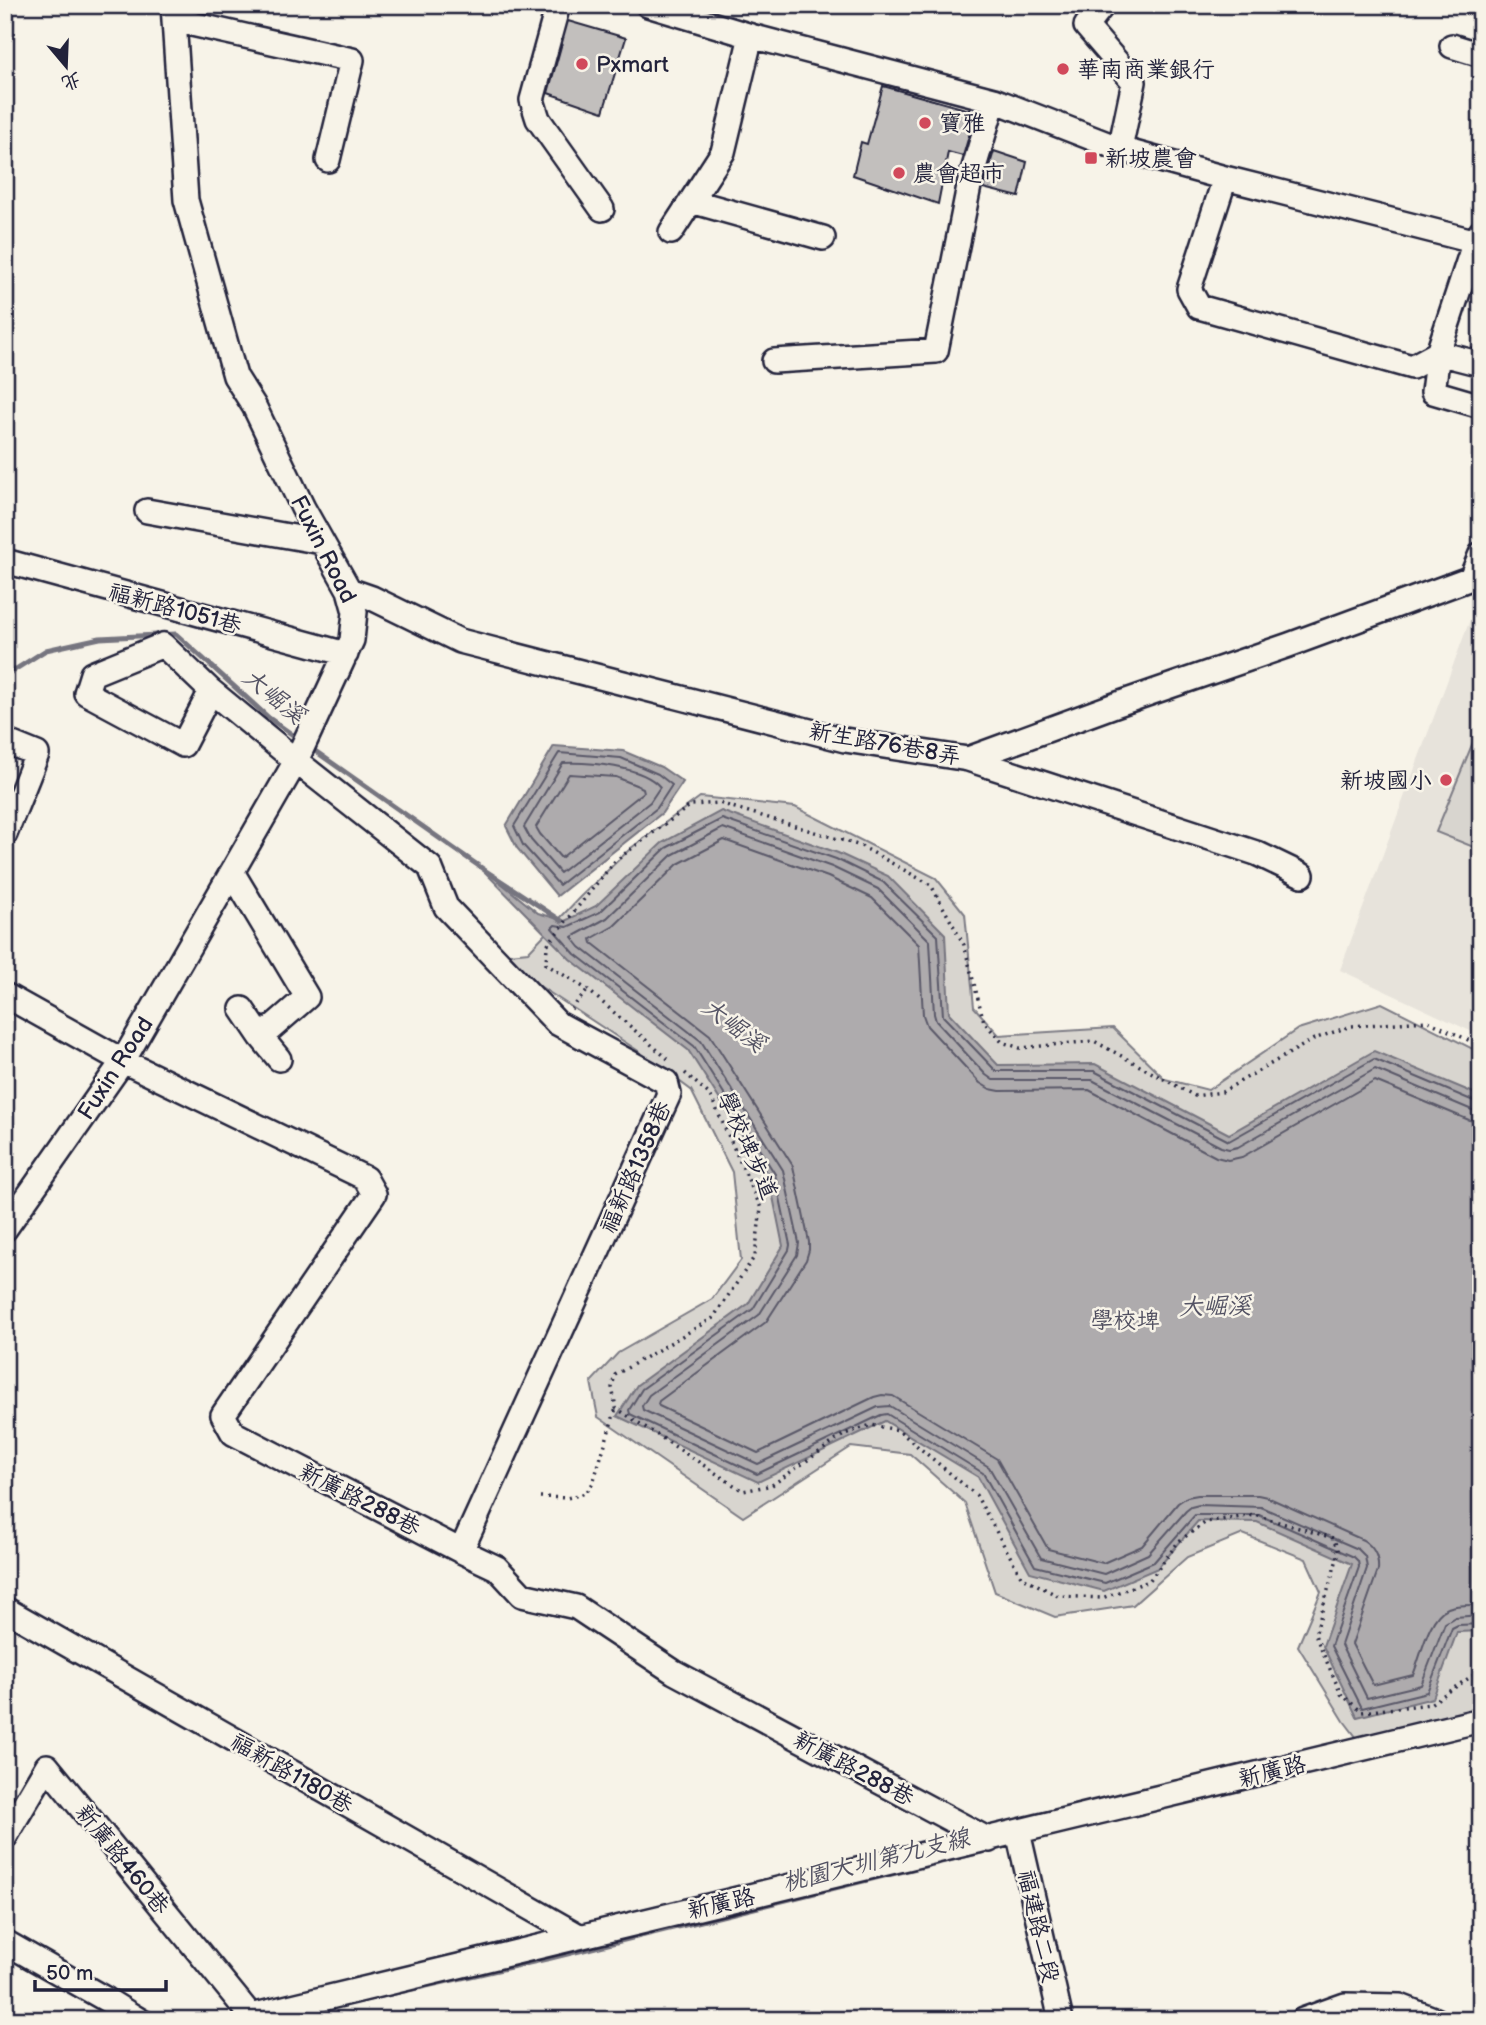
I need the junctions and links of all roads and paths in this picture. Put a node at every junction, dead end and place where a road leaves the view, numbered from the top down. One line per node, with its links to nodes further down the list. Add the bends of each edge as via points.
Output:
1 (558, 5): 13 (street, via 532,100 538,119)
2 (648, 5): 5 (street)
3 (1103, 5): 9 (street, via 1086,26 1134,82)
4 (174, 13): 10 (street, via 352,60); 22 (street, Fuxin Road, via 186,200 217,313 235,376)
5 (751, 36): 8 (street); 12 (street, via 723,152)
6 (1452, 46): 7 (street)
7 (1481, 55)
8 (994, 100): 9 (street); 18 (street, via 970,181 936,351)
9 (1120, 149): 11 (street)
10 (328, 160)
11 (1224, 178): 16 (street); 17 (street, via 1189,289 1199,307 1412,367)
12 (691, 201): 14 (street); 15 (street)
13 (602, 209)
14 (671, 232)
15 (823, 238)
16 (1479, 239): 17 (street)
17 (1438, 353): 19 (street); 20 (street, via 1433,392)
18 (774, 361)
19 (1481, 364)
20 (1481, 406)
21 (146, 511): 22 (street)
22 (322, 542): 25 (street, Fuxin Road)
23 (1481, 554): 29 (street, 新生路76巷8弄, via 1471,578)
24 (5, 561): 26 (street, 福新路1051巷)
25 (349, 590): 26 (street, Fuxin Road, via 355,612); 29 (street, 新生路76巷8弄, via 460,641 845,740)
26 (346, 654): 30 (street, Fuxin Road)
27 (211, 691): 27 (street, 福新路1358巷, via 163,645 92,674 86,692 183,746); 30 (street, 福新路1358巷)
28 (5, 741): 31 (street, via 37,754)
29 (968, 759): 33 (street, via 1256,853)
30 (296, 761): 32 (street, Fuxin Road); 37 (street, 福新路1358巷, via 430,867 446,907)
31 (5, 834)
32 (232, 872): 38 (street, via 307,997); 42 (street, Fuxin Road)
33 (1302, 875)
34 (588, 990): 37 (path); 39 (path, via 546,964 547,945 615,861 691,805 719,803 861,846 931,885 964,945 984,1022 1002,1042 1020,1048 1094,1041 1195,1096 1222,1092 1314,1039 1351,1026 1428,1021); 41 (path)
35 (5, 995): 42 (street)
36 (242, 1009): 38 (street)
37 (558, 1023): 47 (street, 福新路1358巷, via 666,1082 669,1094)
38 (261, 1037): 40 (street)
39 (1481, 1046)
40 (279, 1059)
41 (669, 1060)
42 (123, 1061): 44 (street, Fuxin Road); 47 (street, 新廣路288巷, via 365,1178 374,1194 223,1415 233,1433)
43 (679, 1069): 45 (path, 學校埤步道, via 710,1095 761,1208 754,1256 713,1318 615,1375)
44 (5, 1229)
45 (616, 1408): 46 (path, via 586,1493); 49 (path, via 743,1491 772,1485 845,1434 871,1425 898,1430 976,1495 1021,1576 1058,1596 1102,1598 1149,1581 1179,1541 1206,1522 1255,1516 1333,1538 1339,1552 1315,1634 1341,1694 1362,1712 1430,1704)
46 (540, 1497)
47 (461, 1551): 53 (street, 新廣路288巷, via 497,1568 522,1595 576,1607 674,1672)
48 (5, 1609): 54 (street, 福新路1180巷)
49 (1481, 1670)
50 (1481, 1720): 51 (street, 新廣路)
51 (1018, 1832): 53 (street, 新廣路); 58 (street, 福建路二段)
52 (5, 1837): 56 (street, 新廣路460巷, via 47,1766)
53 (989, 1840): 54 (street, 新廣路)
54 (579, 1936): 56 (street, 新廣路)
55 (5, 1942): 57 (street)
56 (250, 2018)
57 (139, 2020)
58 (1061, 2020)
59 (1303, 2020): 60 (street, via 1345,2005 1400,2006)
60 (1436, 2020)

